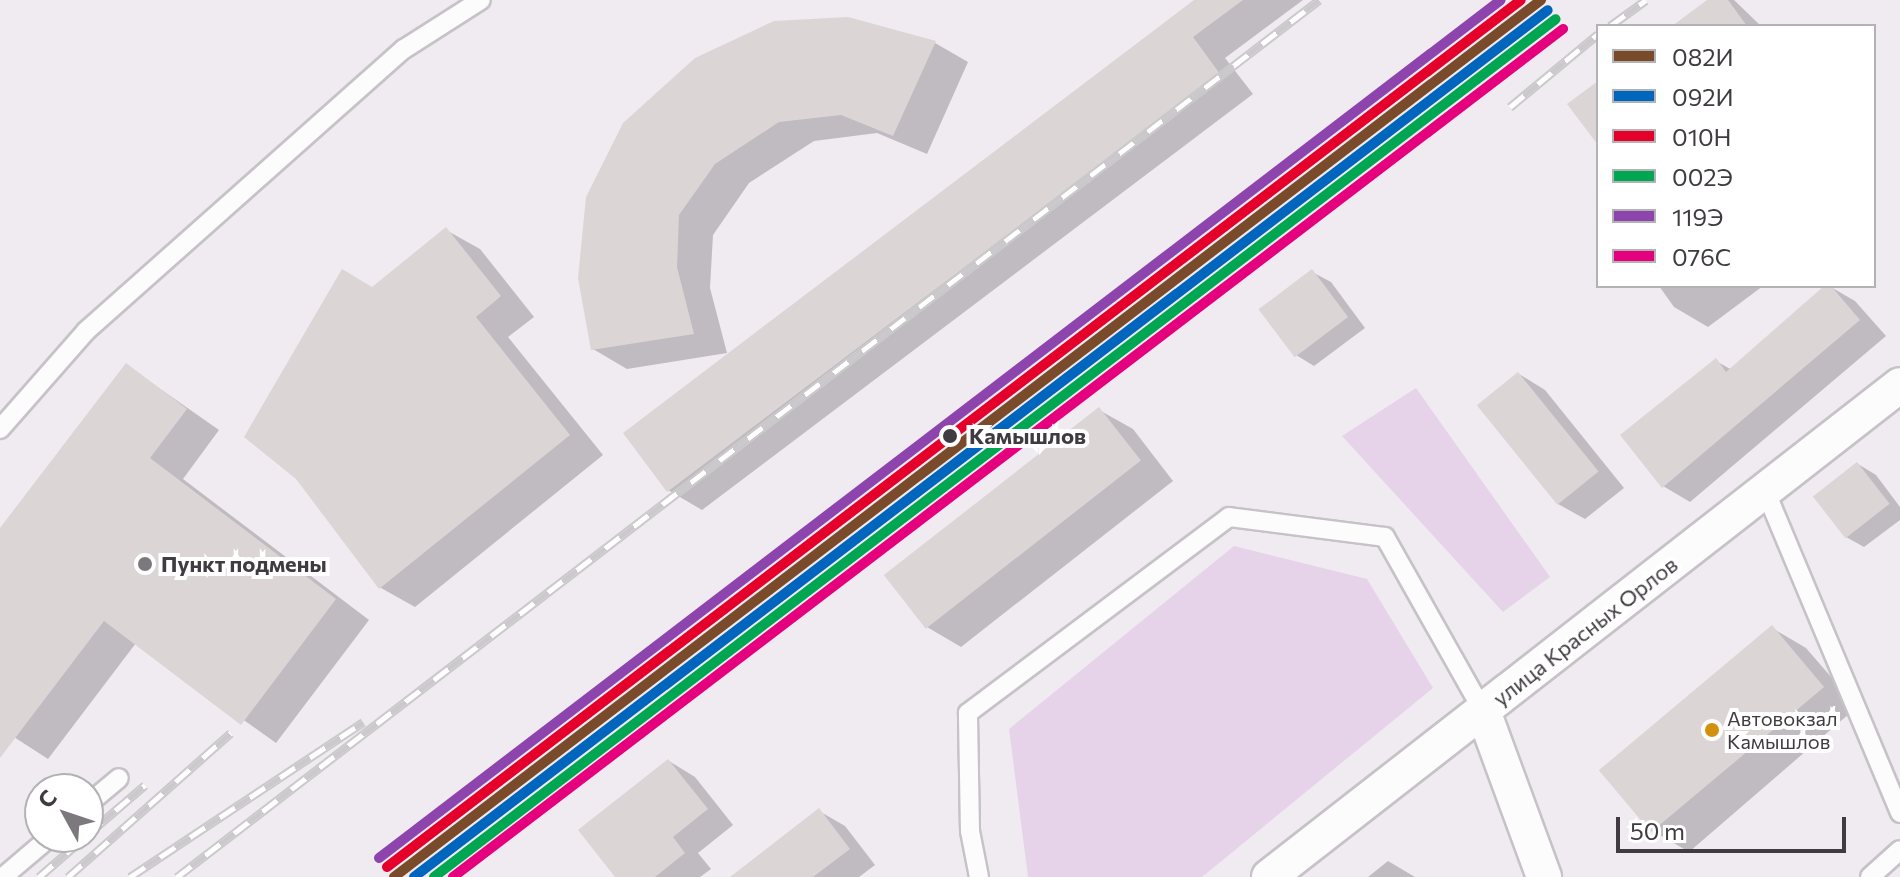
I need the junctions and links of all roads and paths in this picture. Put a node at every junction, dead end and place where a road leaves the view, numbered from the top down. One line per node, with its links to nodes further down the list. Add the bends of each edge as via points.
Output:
1 (481, 0): 3 (lane, via 404,49 97,321)
2 (1900, 385): 4 (street, улица Красных Орлов)
3 (0, 429)
4 (1765, 490): 5 (street, улица Красных Орлов); 8 (lane)
5 (1483, 711): 12 (lane, via 1385,537 1229,517 968,713 970,831); 13 (street, улица Красных Орлов); 14 (street)
6 (119, 778): 7 (lane)
7 (104, 791)
8 (1900, 813)
9 (1900, 850): 15 (lane)
10 (31, 853): 11 (lane)
11 (3, 877)
12 (979, 877)
13 (1269, 877)
14 (1544, 877)
15 (1870, 877)

